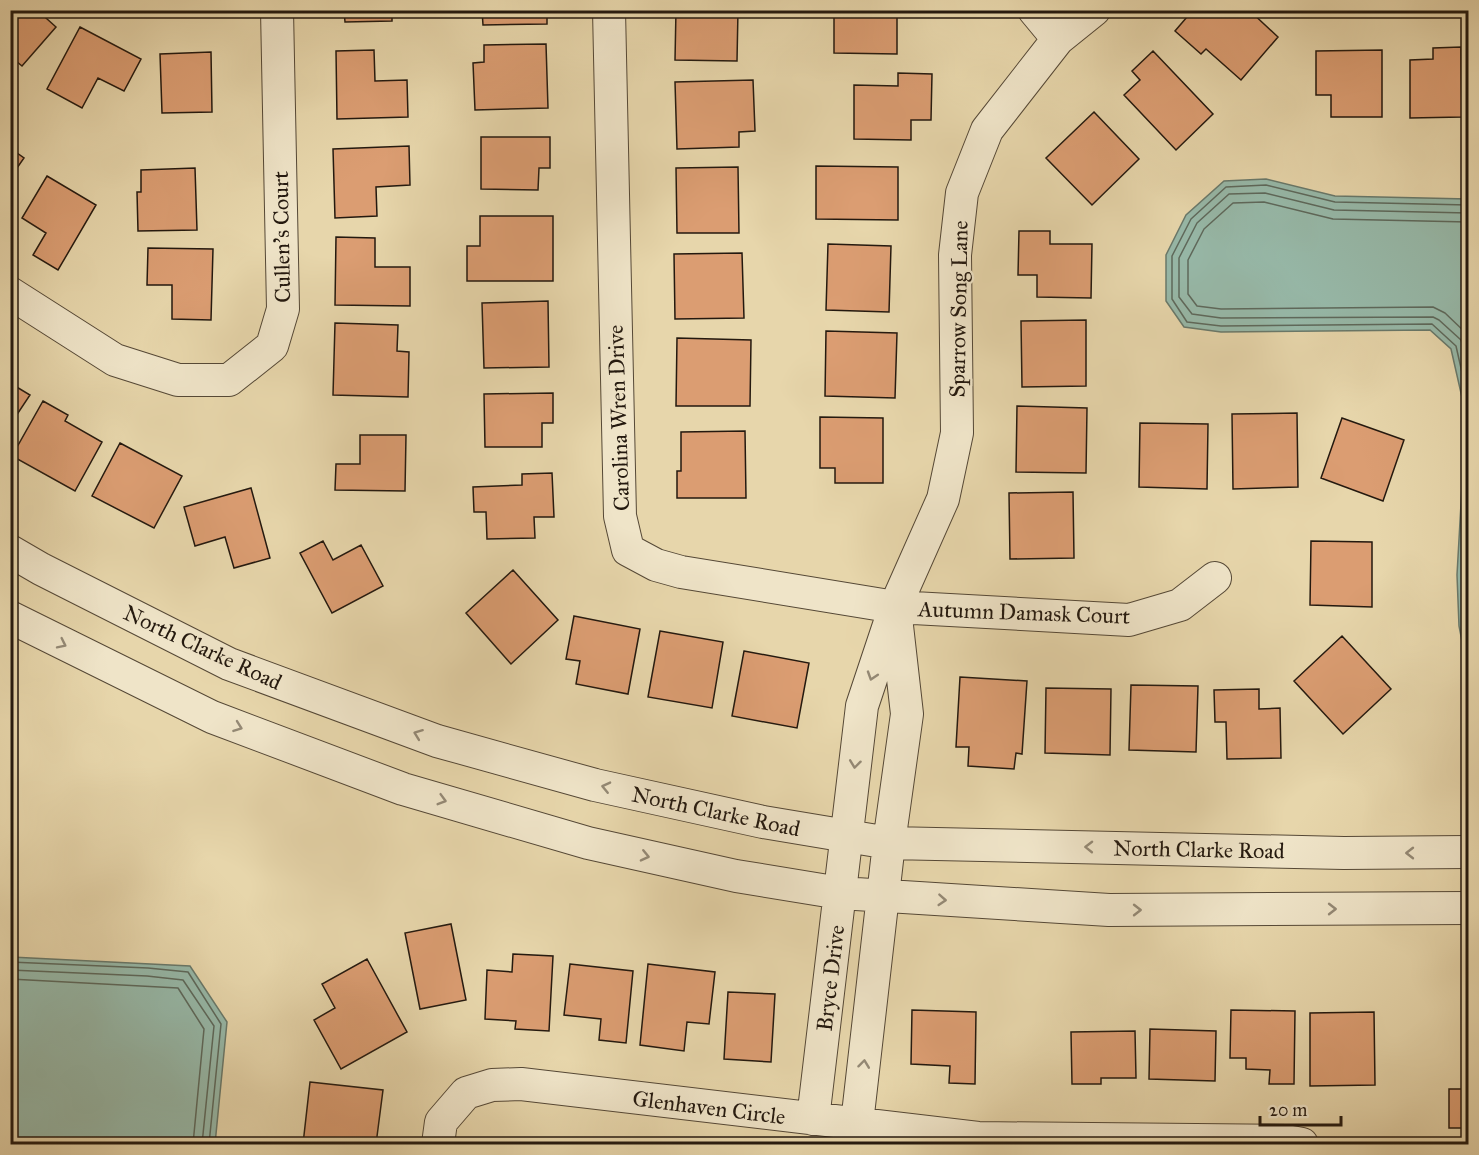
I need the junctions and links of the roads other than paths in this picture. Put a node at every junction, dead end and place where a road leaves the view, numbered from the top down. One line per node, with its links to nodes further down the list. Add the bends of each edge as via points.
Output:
1 (277, 10): 6 (street, Cullen's Court, via 283,309 272,346 229,380 178,380 115,360)
2 (609, 10): 9 (street, Carolina Wren Drive, via 620,516 628,550 656,565 681,572)
3 (1034, 10): 5 (street)
4 (1094, 10): 5 (street, Sparrow Song Lane)
5 (1058, 39): 9 (street, Sparrow Song Lane, via 987,130 962,193 955,255 957,433 943,499)
6 (10, 293)
7 (10, 551): 13 (street, North Clarke Road, one-way to 7, via 595,785 437,741 229,664)
8 (1215, 578): 9 (street, Autumn Damask Court, via 1179,605 1129,620)
9 (895, 607): 11 (street, Sparrow Song Lane, one-way to 11); 12 (street)
10 (10, 617): 16 (street, one-way to 16, via 212,717 404,789 588,843 736,876)
11 (862, 706): 12 (street); 13 (street, Sparrow Song Lane, one-way to 13)
12 (907, 714): 14 (street)
13 (847, 837): 14 (street, North Clarke Road); 16 (street, Bryce Drive)
14 (890, 843): 15 (street, North Clarke Road, one-way to 14); 17 (street, Bryce Drive)
15 (1468, 852)
16 (840, 893): 17 (street); 19 (street, Bryce Drive)
17 (884, 896): 18 (street, one-way to 18, via 1109,910); 20 (street, Bryce Drive, one-way to 17)
18 (1468, 908)
19 (813, 1119): 20 (street, Glenhaven Circle); 21 (street, Glenhaven Circle, via 521,1084 492,1085 466,1093 441,1122)
20 (857, 1123): 22 (street, Glenhaven Circle, via 978,1138)
21 (438, 1144)
22 (1302, 1144)

